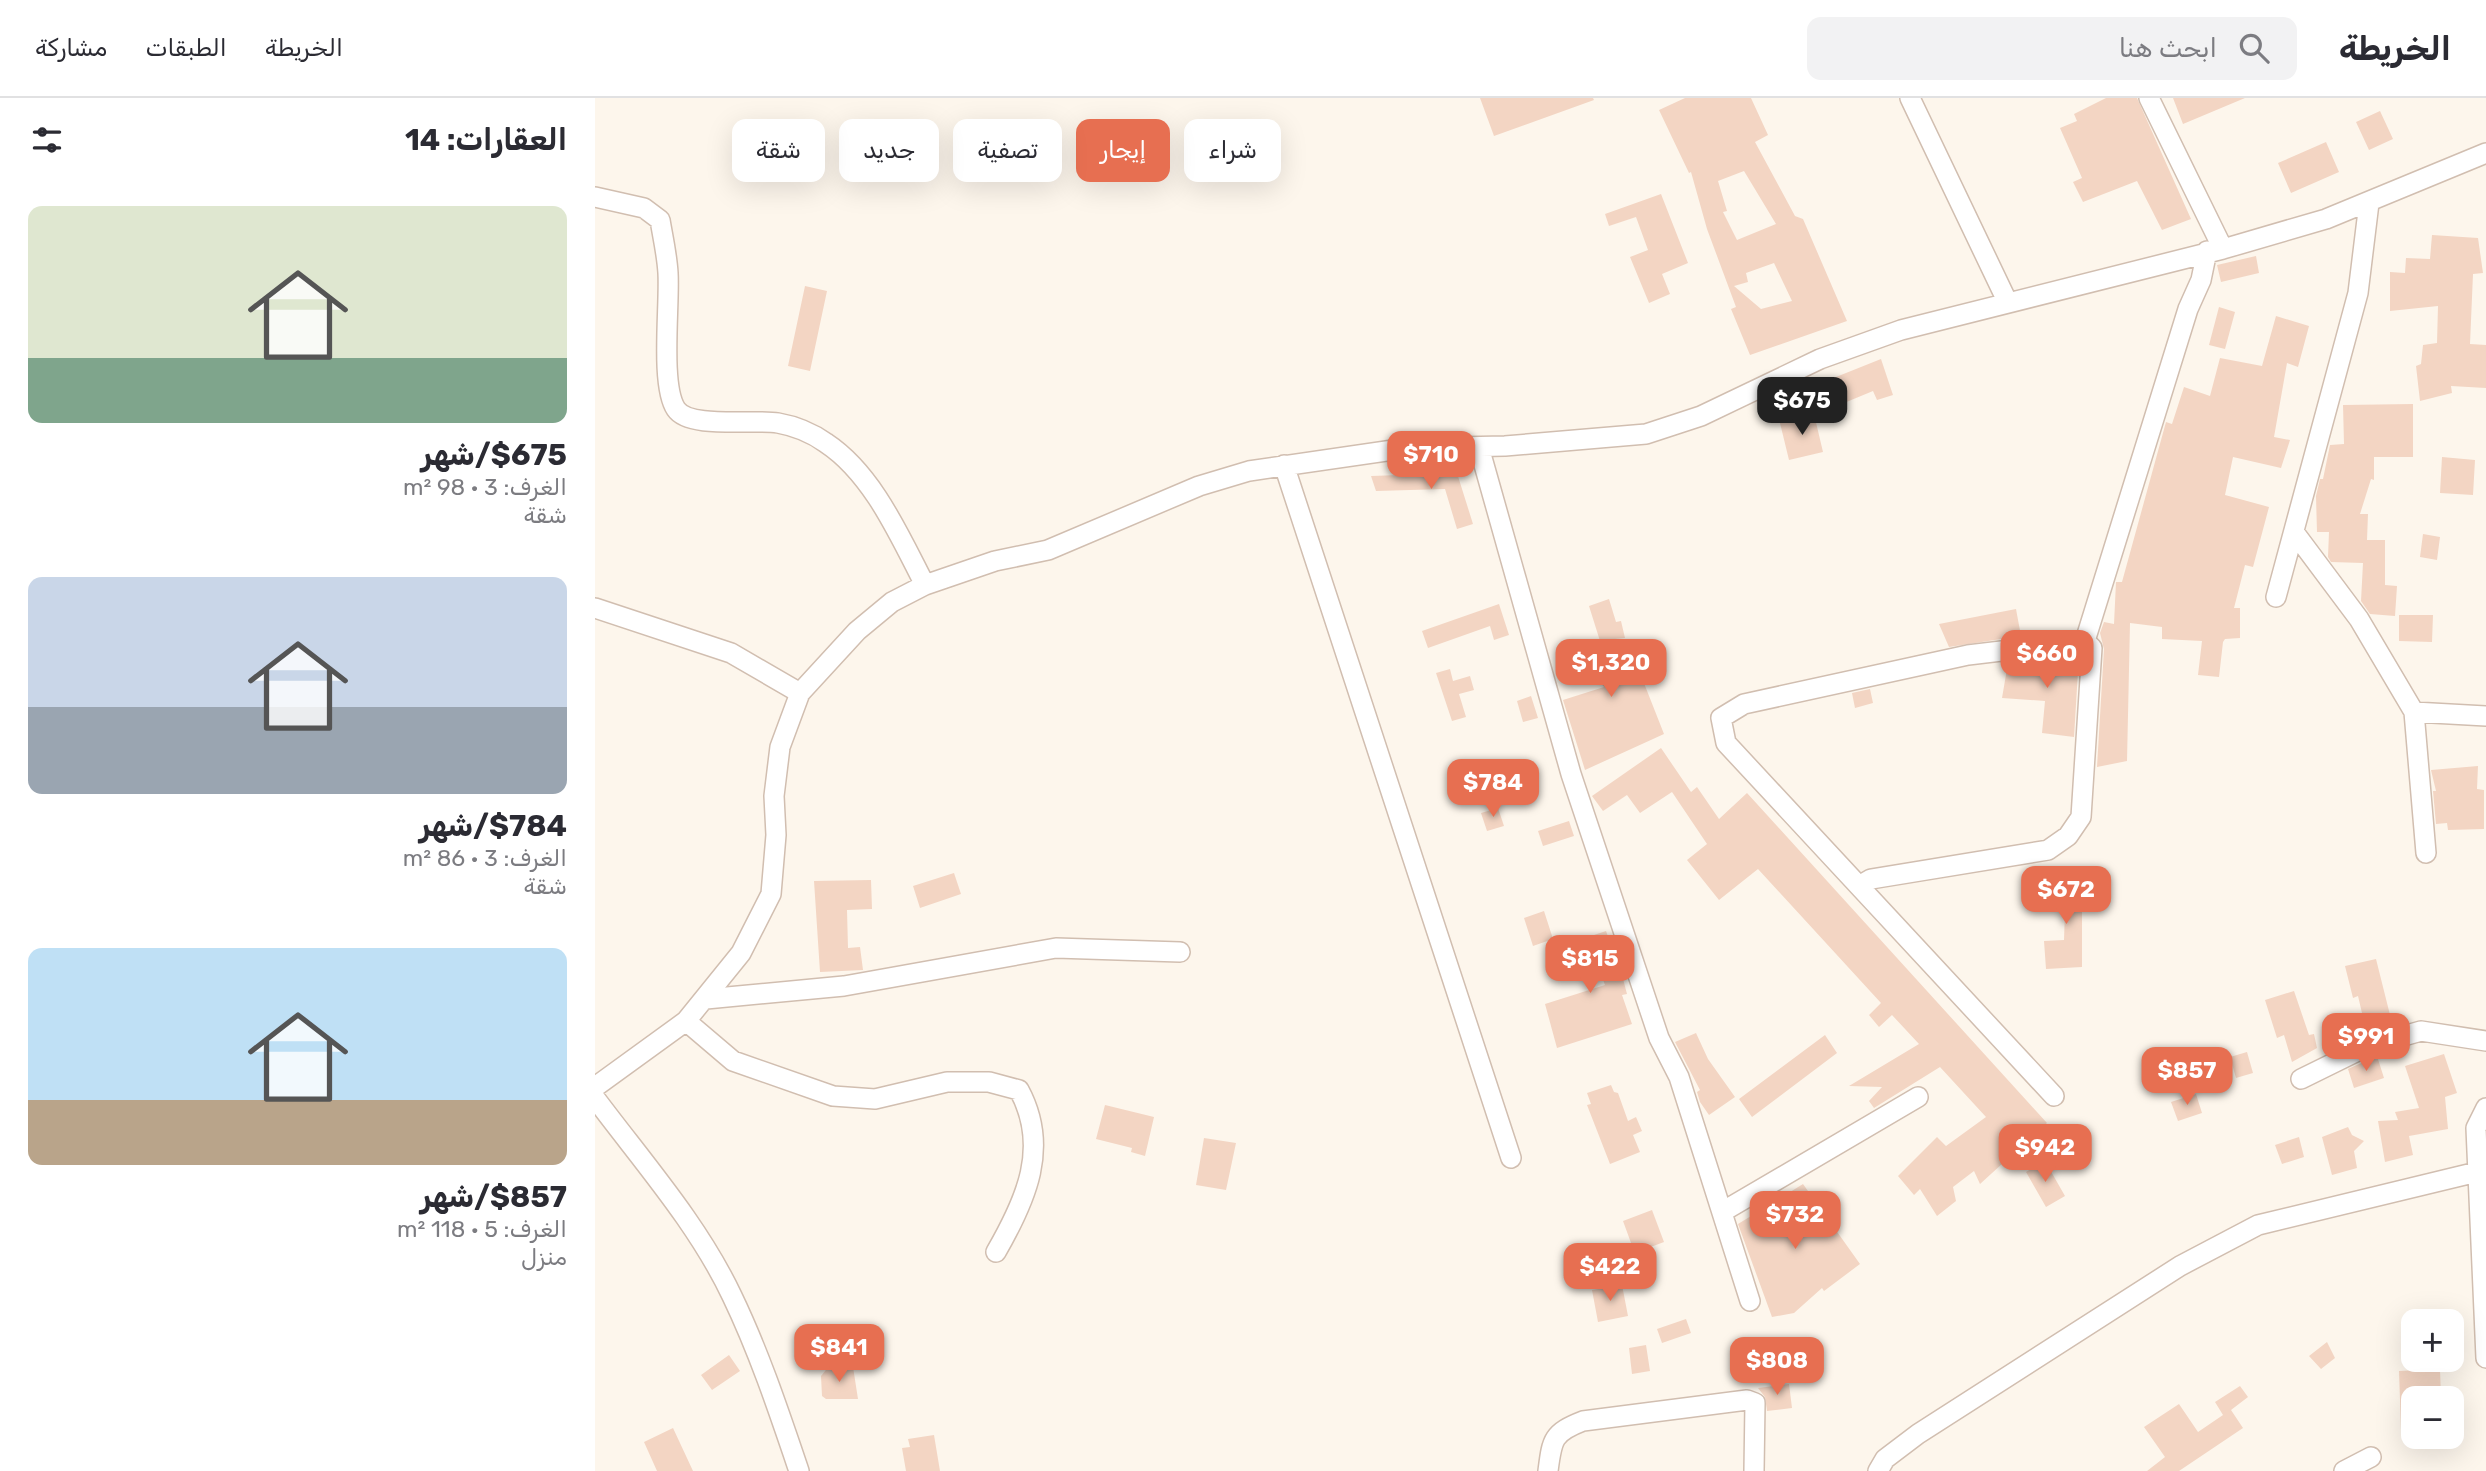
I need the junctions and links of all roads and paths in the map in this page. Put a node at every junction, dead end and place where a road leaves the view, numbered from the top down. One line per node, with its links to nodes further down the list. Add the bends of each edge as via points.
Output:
1 (1910, 98): 7 (street)
2 (2149, 98): 6 (street)
3 (2486, 153): 5 (street)
4 (595, 197): 11 (street, via 644,208 660,220 669,273 668,387 676,410 689,420 779,423 824,441 862,477)
5 (2368, 203): 6 (street); 10 (street, via 2358,293)
6 (2215, 250): 7 (street); 14 (street, via 2180,335)
7 (2007, 301): 8 (street, via 1901,330 1820,359 1701,416 1646,434)
8 (1479, 447): 9 (street, via 1407,448); 32 (street, via 1571,774 1659,1038 1679,1077)
9 (1284, 465): 11 (street, via 1199,486 1048,550 995,561); 30 (street)
10 (2294, 532): 12 (street); 16 (street, via 2360,619)
11 (925, 585): 15 (street, via 892,603 857,631)
12 (2276, 597)
13 (595, 608): 15 (street, via 731,653)
14 (2085, 641): 19 (street, via 2092,648 2092,677 2081,817 2068,836 2048,850 1871,879); 19 (street, via 1968,655 1744,704 1721,718 1726,743)
15 (800, 693): 21 (street, via 781,747 774,796 771,894 741,953)
16 (2414, 712): 17 (street); 18 (street)
17 (2486, 716)
18 (2426, 853)
19 (1859, 886): 26 (street)
20 (1180, 952): 21 (street, via 1056,948 844,986)
21 (706, 999): 22 (street)
22 (686, 1021): 25 (street); 33 (street, via 733,1062 833,1096 875,1099 947,1082 989,1082 1019,1090 1029,1109 1036,1144 1019,1212)
23 (2486, 1041): 24 (street, via 2421,1031 2368,1046)
24 (2301, 1079)
25 (595, 1087)
26 (2054, 1096)
27 (1918, 1097): 32 (street)
28 (595, 1098): 37 (street, via 693,1231 731,1294 764,1369)
29 (2486, 1108): 31 (street, via 2476,1128)
30 (1511, 1157)
31 (2477, 1172): 35 (street); 40 (street, via 2258,1225 2180,1266 1929,1427 1885,1459)
32 (1721, 1212): 34 (street)
33 (996, 1252)
34 (1750, 1301)
35 (2486, 1358)
36 (2371, 1457): 41 (street)
37 (799, 1471)
38 (1548, 1471): 39 (street, via 1552,1442 1562,1429 1583,1421 1747,1400 1755,1403)
39 (1754, 1471)
40 (1878, 1471)
41 (2344, 1471)

